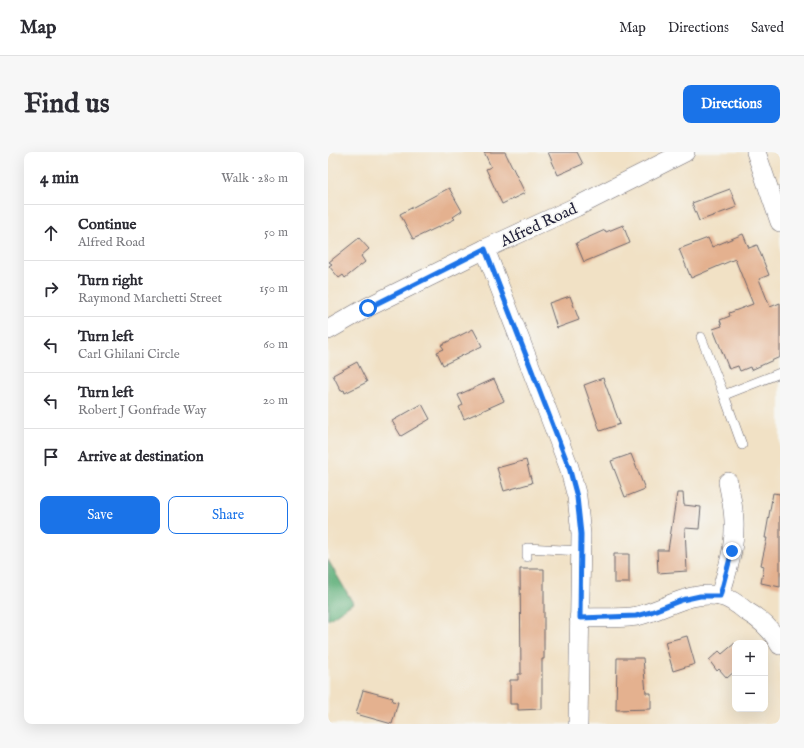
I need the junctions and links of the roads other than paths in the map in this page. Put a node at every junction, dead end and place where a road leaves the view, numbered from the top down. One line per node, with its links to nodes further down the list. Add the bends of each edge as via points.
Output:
1 (685, 152): 4 (street, Alfred Road)
2 (756, 152): 3 (street)
3 (780, 222)
4 (485, 249): 5 (street, Alfred Road); 11 (street, via 569,467 577,497)
5 (328, 330)
6 (701, 338): 8 (lane)
7 (780, 373): 8 (lane)
8 (724, 395): 9 (lane)
9 (742, 445)
10 (728, 482): 13 (street, via 734,528 732,551)
11 (580, 551): 12 (lane, via 526,548); 14 (street)
12 (527, 557)
13 (720, 596): 14 (street, via 700,596 682,600 636,616); 15 (street, via 735,603 765,625)
14 (580, 618): 16 (street)
15 (780, 645)
16 (578, 724)

